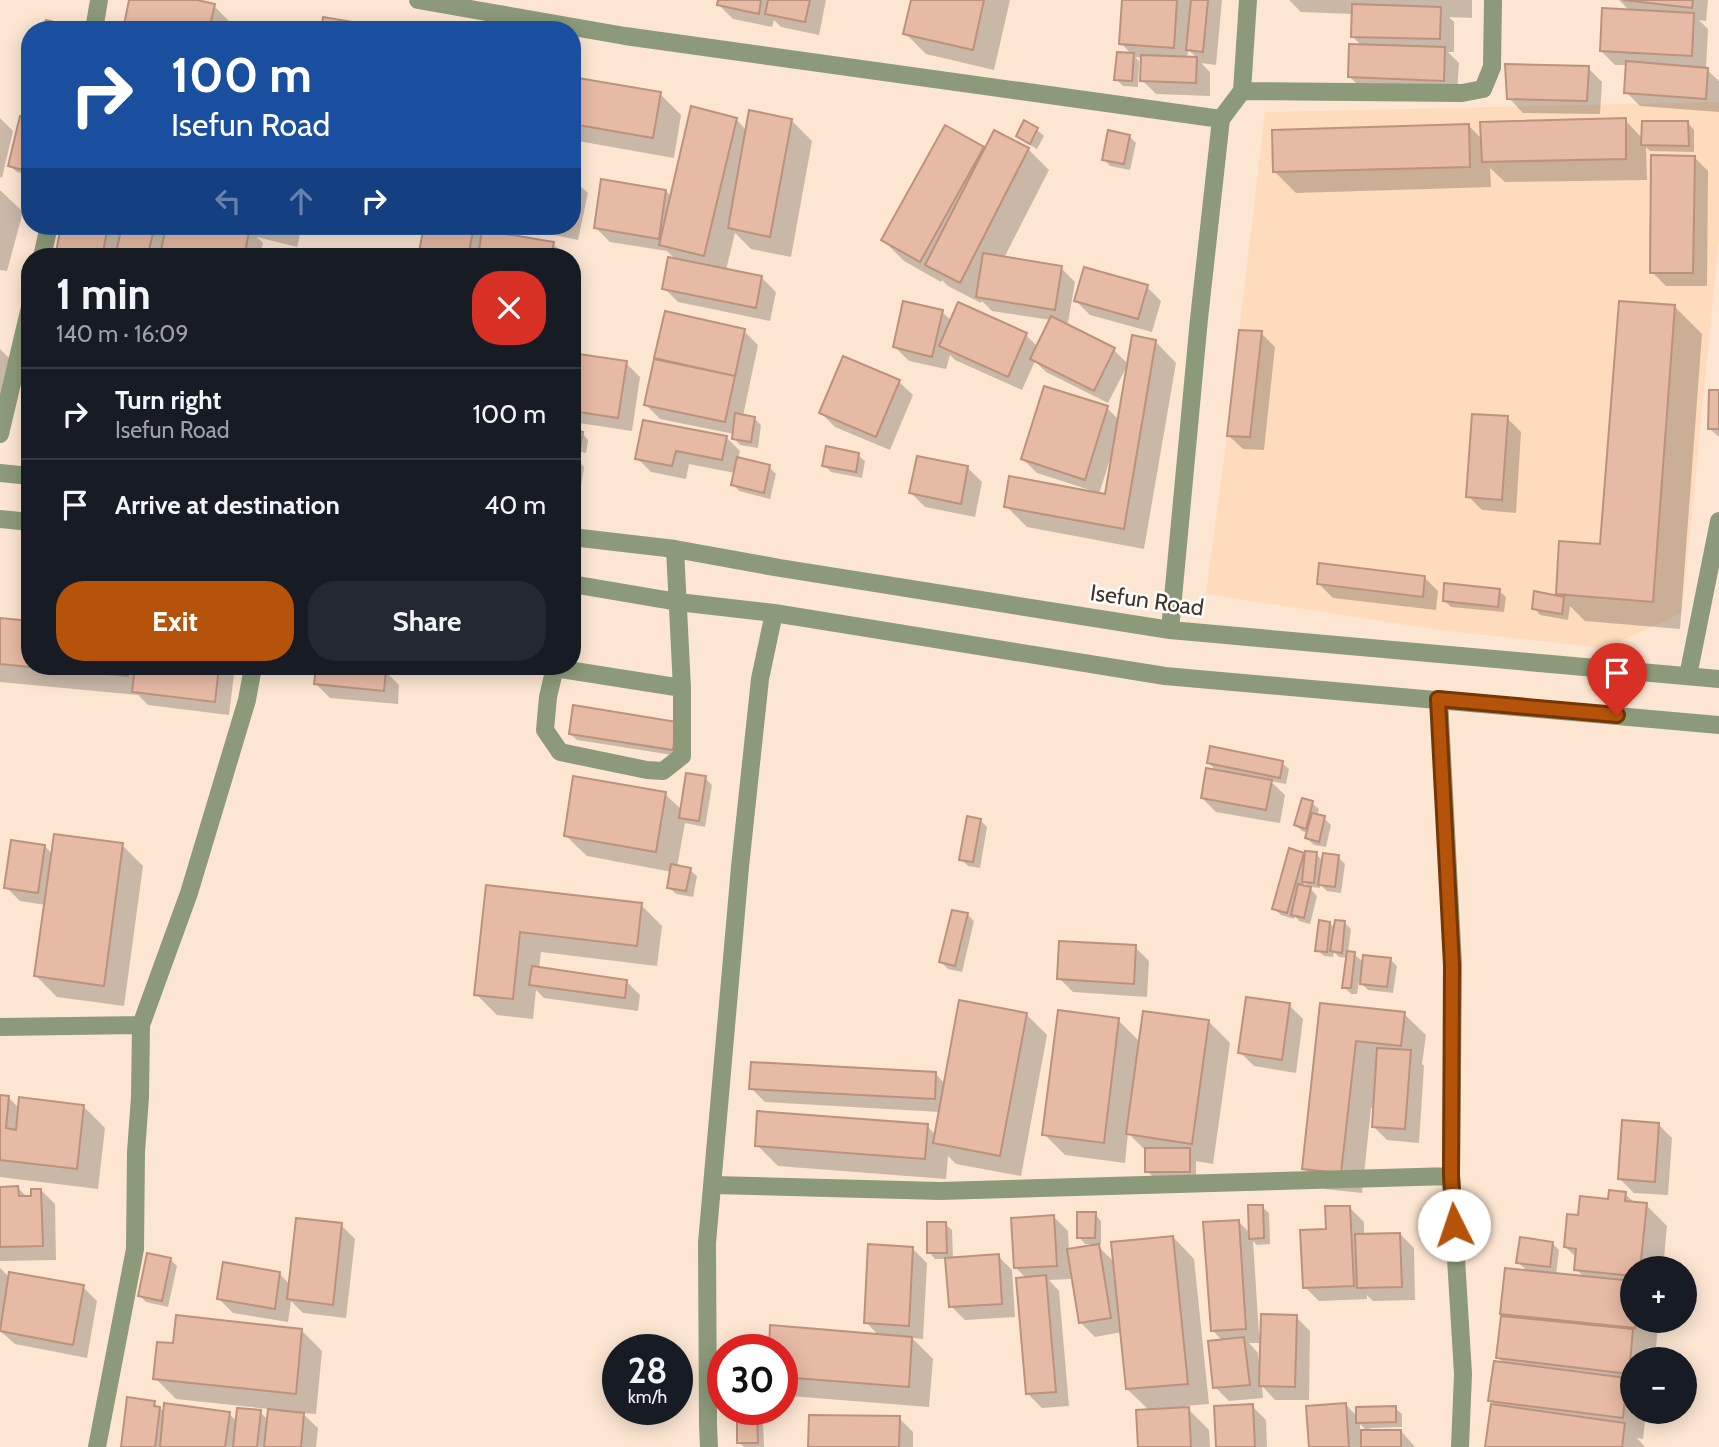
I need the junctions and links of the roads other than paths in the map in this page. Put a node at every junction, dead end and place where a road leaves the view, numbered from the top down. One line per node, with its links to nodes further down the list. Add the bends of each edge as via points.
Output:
1 (99, 0): 5 (street)
2 (418, 0): 6 (street)
3 (1248, 0): 8 (street)
4 (1493, 0): 8 (street, via 1492,67 1483,89 1462,93)
5 (96, 21)
6 (539, 21)
7 (581, 28): 9 (street)
8 (1242, 91): 9 (street)
9 (1221, 119): 23 (street)
10 (21, 345): 11 (street)
11 (0, 433)
12 (0, 473): 13 (street)
13 (21, 475)
14 (0, 519): 15 (street)
15 (21, 521)
16 (1719, 521): 20 (street)
17 (581, 543): 18 (street, Isefun Road)
18 (675, 549): 21 (street); 23 (street, Isefun Road)
19 (581, 586): 21 (street)
20 (1712, 590): 27 (street)
21 (678, 602): 22 (street); 29 (street)
22 (774, 613): 30 (street, via 1165,676); 35 (street, via 760,679)
23 (1170, 630): 27 (street, Isefun Road)
24 (581, 672): 29 (street)
25 (252, 675): 32 (street, via 189,893)
26 (553, 675): 29 (street, via 545,730 560,752 647,771 663,771 682,756)
27 (1688, 676): 28 (street, Isefun Road)
28 (1719, 679)
29 (682, 688)
30 (1438, 699): 31 (street); 34 (street, via 1452,965)
31 (1719, 725)
32 (141, 1025): 33 (street); 36 (street, via 135,1249)
33 (0, 1027)
34 (1451, 1175): 35 (street, via 940,1191); 38 (street, via 1463,1374)
35 (713, 1185): 37 (street, via 707,1243)
36 (97, 1447)
37 (709, 1447)
38 (1460, 1447)

